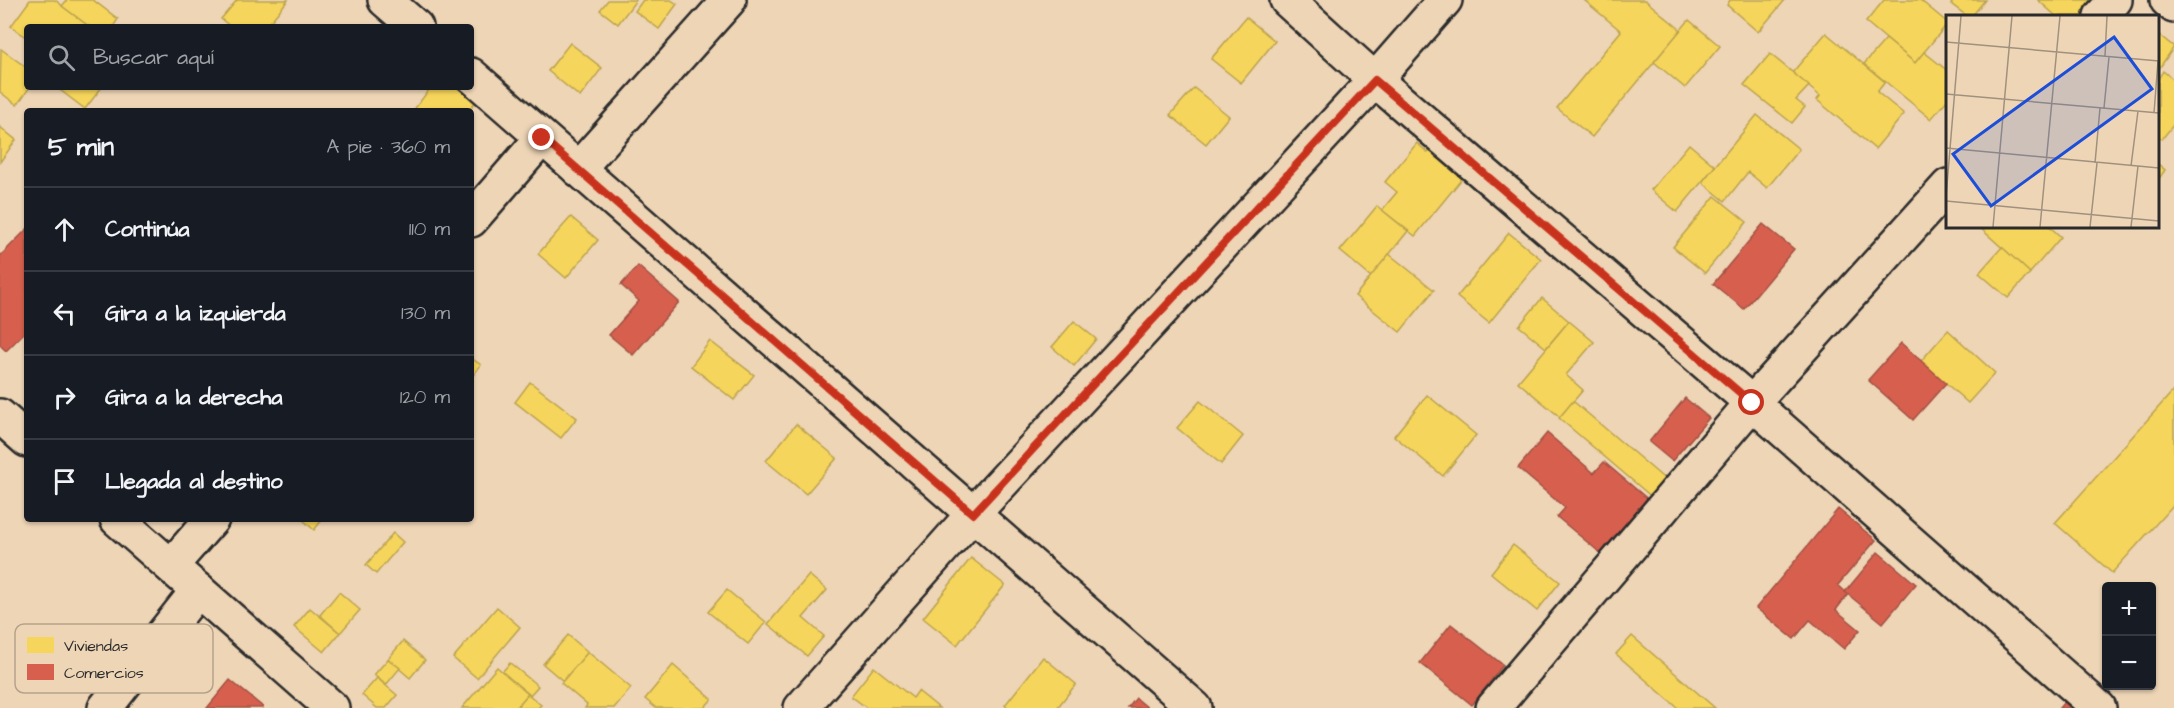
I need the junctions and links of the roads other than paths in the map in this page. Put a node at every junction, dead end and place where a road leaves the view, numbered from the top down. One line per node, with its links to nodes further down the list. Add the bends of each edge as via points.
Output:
1 (385, 0): 9 (street)
2 (729, 0): 13 (street)
3 (1287, 0): 11 (street)
4 (1444, 0): 11 (street)
5 (2115, 0): 8 (street)
6 (2167, 0): 7 (street)
7 (2174, 6)
8 (2101, 15)
9 (413, 24)
10 (474, 78): 12 (street)
11 (1375, 80): 16 (street); 19 (street)
12 (542, 138): 13 (street); 15 (street)
13 (578, 169): 19 (street)
14 (1946, 187): 16 (street)
15 (474, 217)
16 (1752, 403): 30 (street); 31 (street)
17 (0, 416): 18 (street)
18 (24, 437)
19 (973, 514): 28 (street); 29 (street)
20 (120, 522): 22 (street)
21 (209, 522): 22 (street)
22 (171, 566): 23 (street)
23 (198, 590): 24 (street); 27 (street)
24 (171, 624)
25 (117, 693): 26 (street)
26 (105, 708)
27 (332, 708)
28 (801, 708)
29 (1195, 708)
30 (1493, 708)
31 (2099, 708)

